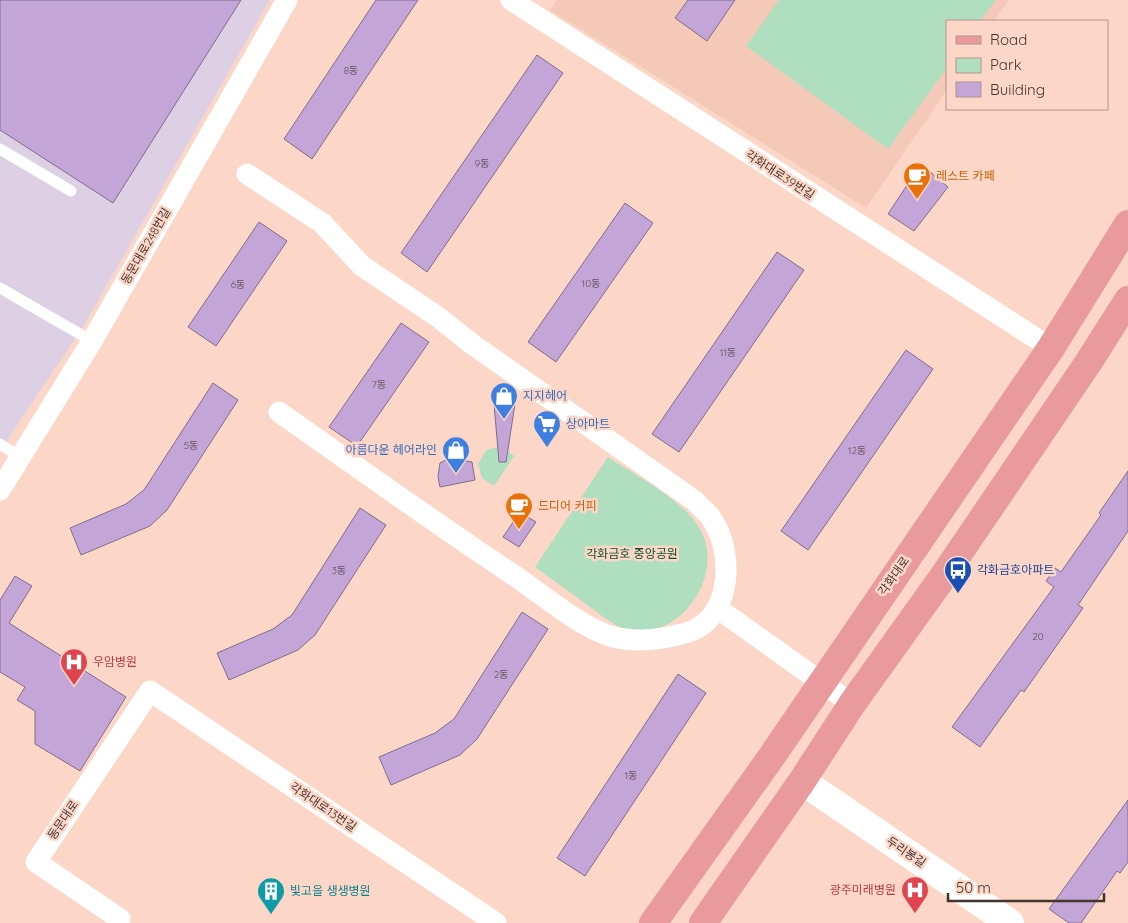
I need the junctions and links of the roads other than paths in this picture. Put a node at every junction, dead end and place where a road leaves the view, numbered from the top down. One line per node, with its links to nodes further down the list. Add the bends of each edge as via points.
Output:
1 (287, 0): 9 (street, 동문대로248번길)
2 (511, 0): 10 (street, 각화대로39번길)
3 (0, 150): 5 (lane)
4 (247, 174): 15 (street, via 322,223 362,266 695,502 714,522 723,551 725,587)
5 (71, 192)
6 (1128, 224): 10 (main road, 각화대로)
7 (0, 288): 9 (lane)
8 (1128, 300): 18 (main road, via 940,581)
9 (92, 340): 13 (street, 동문대로248번길)
10 (1051, 348): 16 (main road, 각화대로)
11 (279, 412): 15 (street, via 499,566 608,635 634,640 680,634 696,629)
12 (0, 444): 13 (lane)
13 (20, 457): 14 (street, 동문대로248번길)
14 (0, 490)
15 (717, 608): 16 (street)
16 (821, 682): 18 (street); 22 (main road, 각화대로)
17 (150, 691): 20 (street, 동문대로, via 36,862 120,919); 21 (street, 각화대로13번길)
18 (852, 704): 19 (main road)
19 (802, 781): 23 (main road); 24 (street, 두리봉길)
20 (117, 923)
21 (496, 923)
22 (653, 923)
23 (703, 923)
24 (1010, 923)

